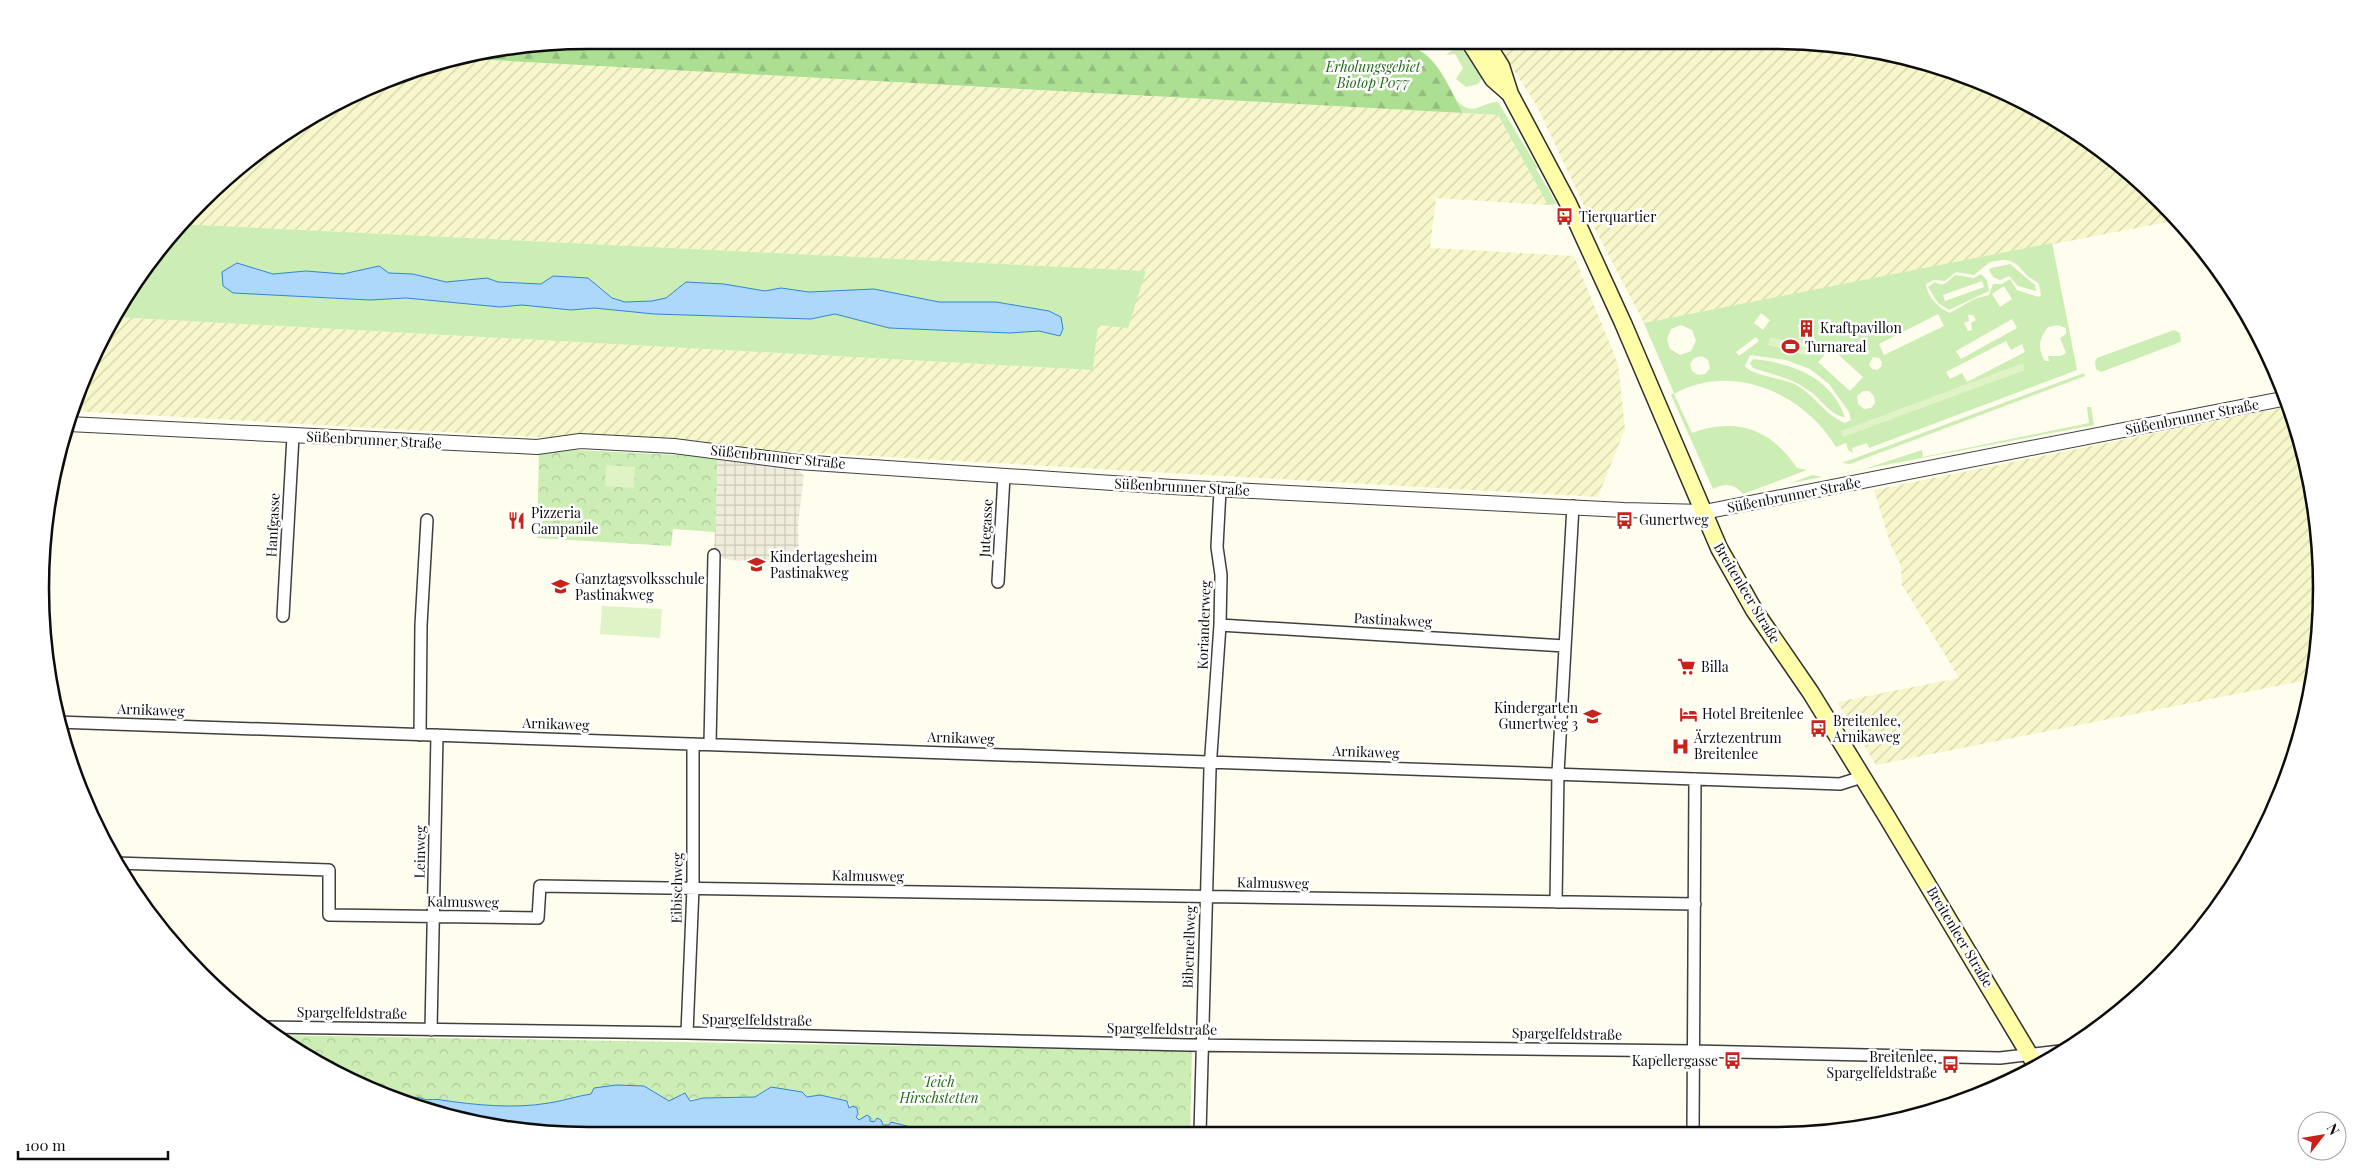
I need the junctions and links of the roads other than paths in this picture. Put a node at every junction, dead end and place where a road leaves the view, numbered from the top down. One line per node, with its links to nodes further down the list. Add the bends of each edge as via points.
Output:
1 (1474, 49): 3 (main road, Breitenleer Straße, via 1493,79)
2 (1490, 49): 3 (main road, Breitenleer Straße, via 1506,74)
3 (1510, 94): 10 (main road, Breitenleer Straße, via 1568,203)
4 (2279, 400): 10 (street, Süßenbrunner Straße)
5 (74, 424): 6 (street, Süßenbrunner Straße)
6 (293, 436): 7 (street, Süßenbrunner Straße, via 537,448 580,442 674,446 795,461); 14 (street, Hanfgasse)
7 (1004, 476): 8 (street, Süßenbrunner Straße); 13 (street, Jutegasse)
8 (1220, 490): 9 (street, Süßenbrunner Straße); 15 (street, Korianderweg, via 1217,547 1221,575)
9 (1573, 506): 10 (street, Süßenbrunner Straße); 16 (street)
10 (1704, 512): 24 (main road, Breitenleer Straße, via 1719,548 1754,610 1811,693)
11 (427, 520): 18 (street, via 421,625)
12 (714, 555): 21 (street)
13 (998, 582)
14 (282, 616)
15 (1220, 625): 16 (street, Pastinakweg); 22 (street, Korianderweg)
16 (1565, 646): 23 (street)
17 (66, 722): 18 (street, Arnikaweg)
18 (420, 734): 19 (street, Arnikaweg)
19 (437, 735): 20 (street, Arnikaweg); 31 (street, Leinweg)
20 (693, 744): 21 (street, Arnikaweg); 27 (street, Eibischweg)
21 (710, 744): 22 (street, Arnikaweg)
22 (1211, 762): 23 (street, Arnikaweg); 28 (street, Bibernellweg)
23 (1558, 773): 25 (street, Arnikaweg); 29 (street)
24 (1862, 777): 25 (street, Arnikaweg, via 1840,784); 37 (main road, Breitenleer Straße)
25 (1695, 779): 30 (street)
26 (124, 863): 31 (street, Kalmusweg, via 328,870 329,915)
27 (693, 888): 28 (street, Kalmusweg); 31 (street, Kalmusweg, via 540,886 538,918); 34 (street, Eibischweg)
28 (1206, 898): 29 (street, Kalmusweg); 35 (street, Bibernellweg)
29 (1556, 902): 30 (street, Kalmusweg)
30 (1695, 904): 36 (street)
31 (434, 917): 33 (street, Leinweg)
32 (276, 1027): 33 (street, Spargelfeldstraße)
33 (431, 1030): 34 (street, Spargelfeldstraße)
34 (687, 1033): 35 (street, Spargelfeldstraße)
35 (1201, 1045): 36 (street, Spargelfeldstraße); 38 (street, Bibernellweg)
36 (1693, 1051): 37 (street, Spargelfeldstraße); 39 (street)
37 (2033, 1060)
38 (1200, 1127)
39 (1693, 1127)

